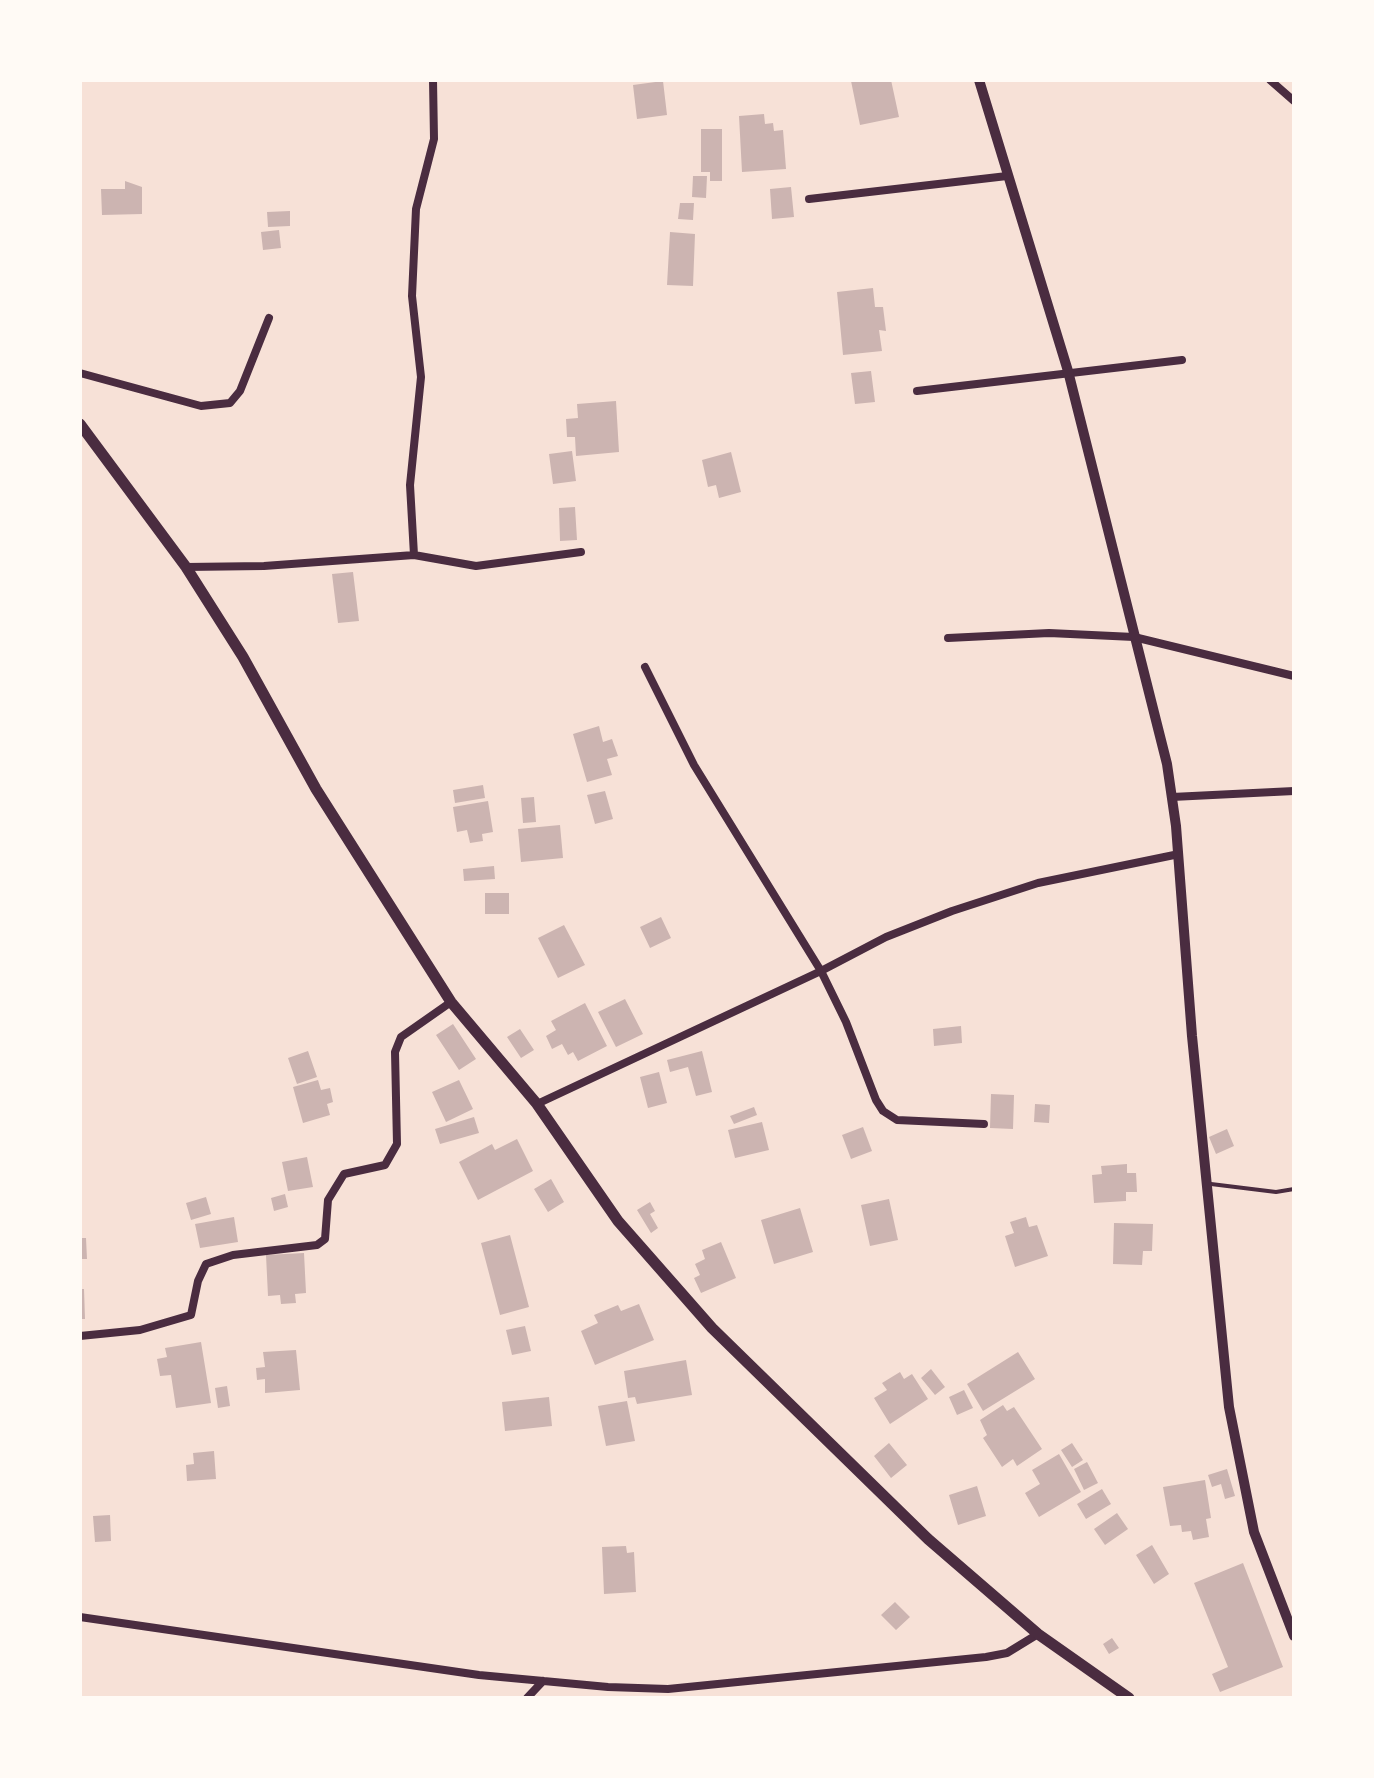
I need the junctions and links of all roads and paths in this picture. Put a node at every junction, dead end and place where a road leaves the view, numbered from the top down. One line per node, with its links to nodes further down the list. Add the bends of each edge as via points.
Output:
1 (433, 80): 14 (street, via 434,139 416,209 412,296 420,377 410,485)
2 (979, 80): 5 (street)
3 (1270, 80): 4 (street)
4 (1294, 101)
5 (1007, 176): 6 (street); 9 (street)
6 (809, 199)
7 (270, 318): 10 (street, via 230,403 201,406)
8 (1182, 360): 9 (street)
9 (1068, 371): 11 (street); 16 (street)
10 (80, 373)
11 (917, 391)
12 (80, 424): 15 (main road)
13 (581, 552): 14 (street, via 476,566)
14 (414, 555): 15 (street)
15 (186, 567): 24 (main road)
16 (1134, 637): 17 (street, via 1049,632); 19 (street); 21 (street)
17 (948, 638)
18 (645, 667): 23 (street, via 694,765)
19 (1294, 676)
20 (1294, 791): 21 (street)
21 (1172, 797): 22 (street)
22 (1179, 854): 23 (street, via 1038,883 952,911); 27 (street)
23 (821, 971): 25 (street); 26 (street, via 883,1111 897,1120)
24 (451, 1002): 25 (main road); 29 (street, via 401,1037 395,1052 398,1144 385,1165 344,1174 328,1200 325,1239 206,1264 191,1315 140,1330)
25 (537, 1104): 31 (main road, via 618,1221 712,1328 928,1539)
26 (984, 1124)
27 (1207, 1184): 28 (lane); 32 (street, via 1229,1407 1254,1532)
28 (1294, 1189)
29 (80, 1336)
30 (80, 1617): 33 (street)
31 (1038, 1634): 33 (street, via 986,1657 668,1689); 35 (main road)
32 (1294, 1636)
33 (543, 1681): 34 (street)
34 (527, 1698)
35 (1129, 1698)

